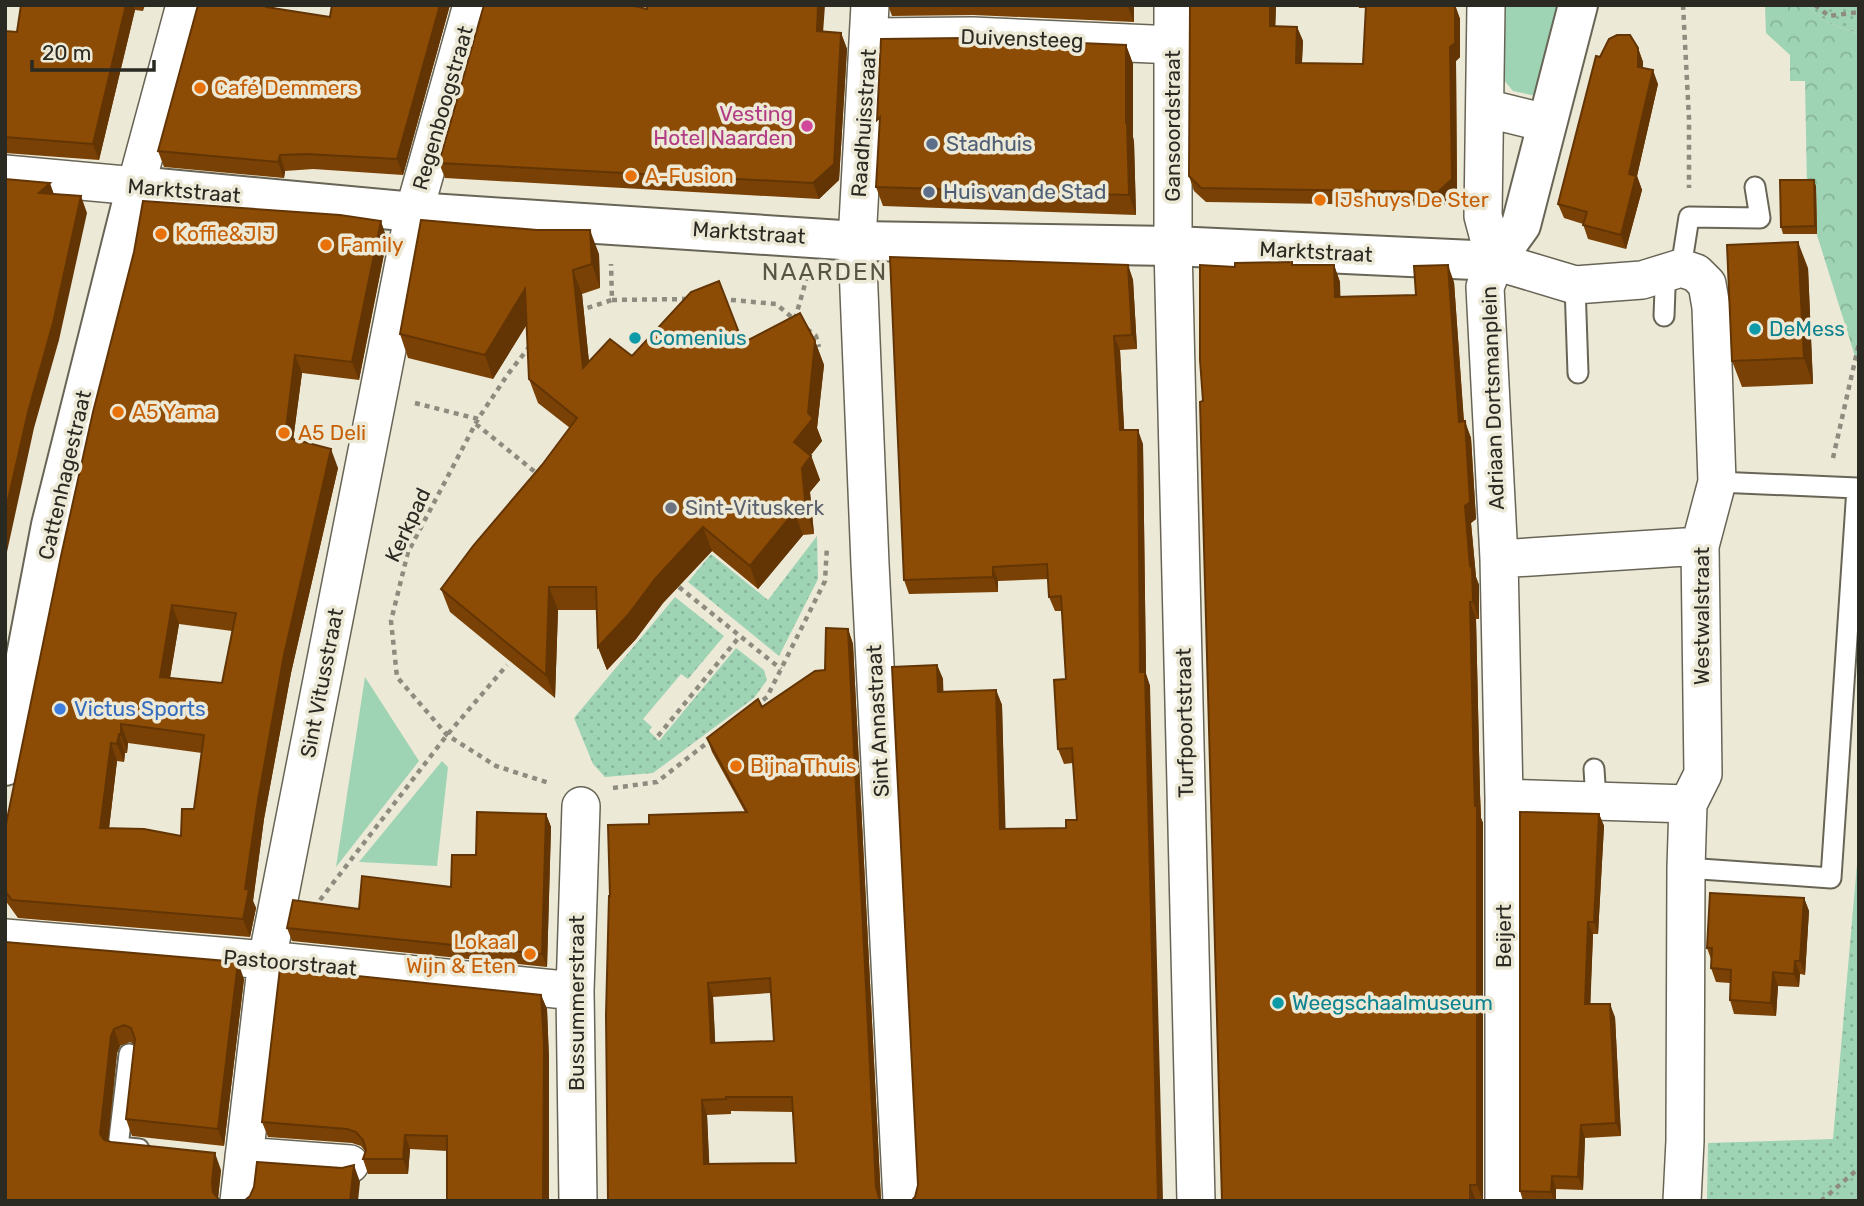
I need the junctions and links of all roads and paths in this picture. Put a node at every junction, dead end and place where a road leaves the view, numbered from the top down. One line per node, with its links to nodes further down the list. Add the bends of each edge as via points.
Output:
1 (185, 5): 14 (street)
2 (472, 5): 16 (street, Regenboogstraat)
3 (1173, 5): 10 (street, Gansoordstraat)
4 (1486, 5): 11 (street)
5 (1578, 5): 12 (street)
6 (1683, 5): 17 (path)
7 (1815, 5): 8 (path, via 1829,16)
8 (1859, 12)
9 (870, 21): 10 (street, Duivensteeg, via 972,36); 19 (street, Raadhuisstraat)
10 (1174, 45): 20 (street, Gansoordstraat)
11 (1485, 108): 12 (street); 21 (street, via 1483,216)
12 (1546, 124): 21 (street, via 1521,225)
13 (5, 174): 14 (street, Marktstraat)
14 (136, 186): 16 (street, Marktstraat); 49 (street, Cattenhagestraat, via 51,525)
15 (1755, 187): 17 (lane, via 1760,218)
16 (414, 212): 18 (street, Marktstraat); 33 (street, Sint Vitusstraat)
17 (1689, 217): 22 (lane)
18 (611, 223): 19 (street, Marktstraat); 26 (path)
19 (857, 241): 20 (street, Marktstraat); 65 (street, Sint Annastraat)
20 (1173, 246): 21 (street, Marktstraat); 66 (street, Turfpoortstraat)
21 (1495, 261): 23 (street, Adriaan Dortsmanplein); 40 (street, Adriaan Dortsmanplein, via 1485,287)
22 (1671, 271): 23 (street, Adriaan Dortsmanplein, via 1642,280); 28 (lane); 36 (street, Westwalstraat, via 1696,273 1707,284)
23 (1575, 285): 32 (lane)
24 (700, 299): 26 (path)
25 (713, 299): 31 (path, via 776,304 816,336)
26 (612, 300): 27 (path)
27 (576, 312)
28 (1664, 316)
29 (537, 338): 34 (path, Kerkpad)
30 (1859, 343): 37 (path)
31 (820, 348)
32 (1578, 373)
33 (378, 394): 34 (path); 54 (street, Sint Vitusstraat)
34 (477, 422): 35 (path); 47 (path, Kerkpad, via 408,552 391,621 397,677)
35 (544, 480)
36 (1717, 482): 37 (lane); 39 (street, Westwalstraat)
37 (1827, 487): 53 (lane, via 1857,488 1831,878)
38 (827, 541): 44 (path, via 825,581)
39 (1700, 546): 40 (street); 52 (street, Westwalstraat, via 1703,774)
40 (1499, 559): 50 (street, Adriaan Dortsmanplein)
41 (678, 587): 42 (path)
42 (740, 636): 44 (path); 48 (path)
43 (507, 664): 47 (path)
44 (781, 668): 45 (path, via 767,697)
45 (745, 714)
46 (723, 731): 51 (path, via 657,782)
47 (447, 735): 51 (path, Kerkpad, via 496,766); 54 (path, via 320,900)
48 (658, 736)
49 (5, 766)
50 (1504, 798): 52 (street, via 1595,784); 67 (street, Beijert)
51 (581, 799): 57 (street, Bussummerstraat)
52 (1688, 804): 53 (street, Westwalstraat)
53 (1686, 868): 68 (street, Westwalstraat)
54 (281, 894): 56 (street, Sint Vitusstraat)
55 (5, 938): 56 (street, Pastoorstraat)
56 (267, 960): 57 (street, Pastoorstraat); 60 (street, Sint Vitusstraat)
57 (575, 991): 64 (street, Bussummerstraat)
58 (129, 1054): 59 (lane, via 118,1147)
59 (160, 1151)
60 (239, 1158): 61 (street); 63 (street, Sint Vitusstraat)
61 (349, 1164)
62 (1859, 1168): 69 (path)
63 (239, 1201)
64 (578, 1201)
65 (902, 1201)
66 (1196, 1201)
67 (1504, 1201)
68 (1682, 1201)
69 (1821, 1201)

